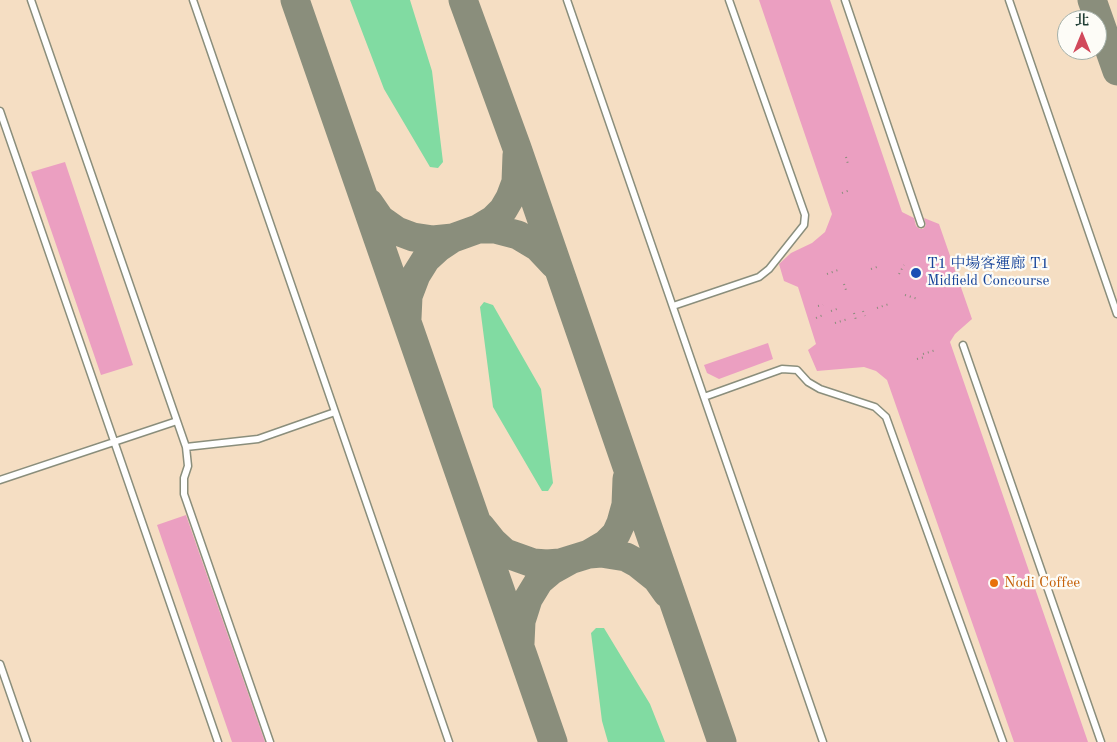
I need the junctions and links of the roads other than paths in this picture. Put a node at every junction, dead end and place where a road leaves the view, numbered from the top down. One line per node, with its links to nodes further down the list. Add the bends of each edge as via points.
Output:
1 (31, 0): 14 (lane)
2 (193, 0): 13 (lane)
3 (567, 0): 9 (lane)
4 (729, 0): 9 (lane, via 805,215 804,225 769,269 759,276)
5 (845, 0): 8 (lane)
6 (1009, 0): 10 (lane)
7 (0, 111): 15 (lane)
8 (921, 224)
9 (673, 306): 12 (lane)
10 (1117, 314)
11 (963, 345): 25 (lane)
12 (704, 397): 23 (lane); 24 (lane, via 782,369 797,370 820,389 876,407 886,417)
13 (335, 412): 16 (lane, via 258,439); 22 (lane)
14 (177, 421): 15 (lane); 16 (lane)
15 (114, 442): 17 (lane); 20 (lane)
16 (186, 447): 21 (lane, via 188,466 184,494)
17 (0, 480)
18 (0, 664): 19 (lane)
19 (27, 742)
20 (218, 742)
21 (270, 742)
22 (449, 742)
23 (824, 742)
24 (1003, 742)
25 (1101, 742)

